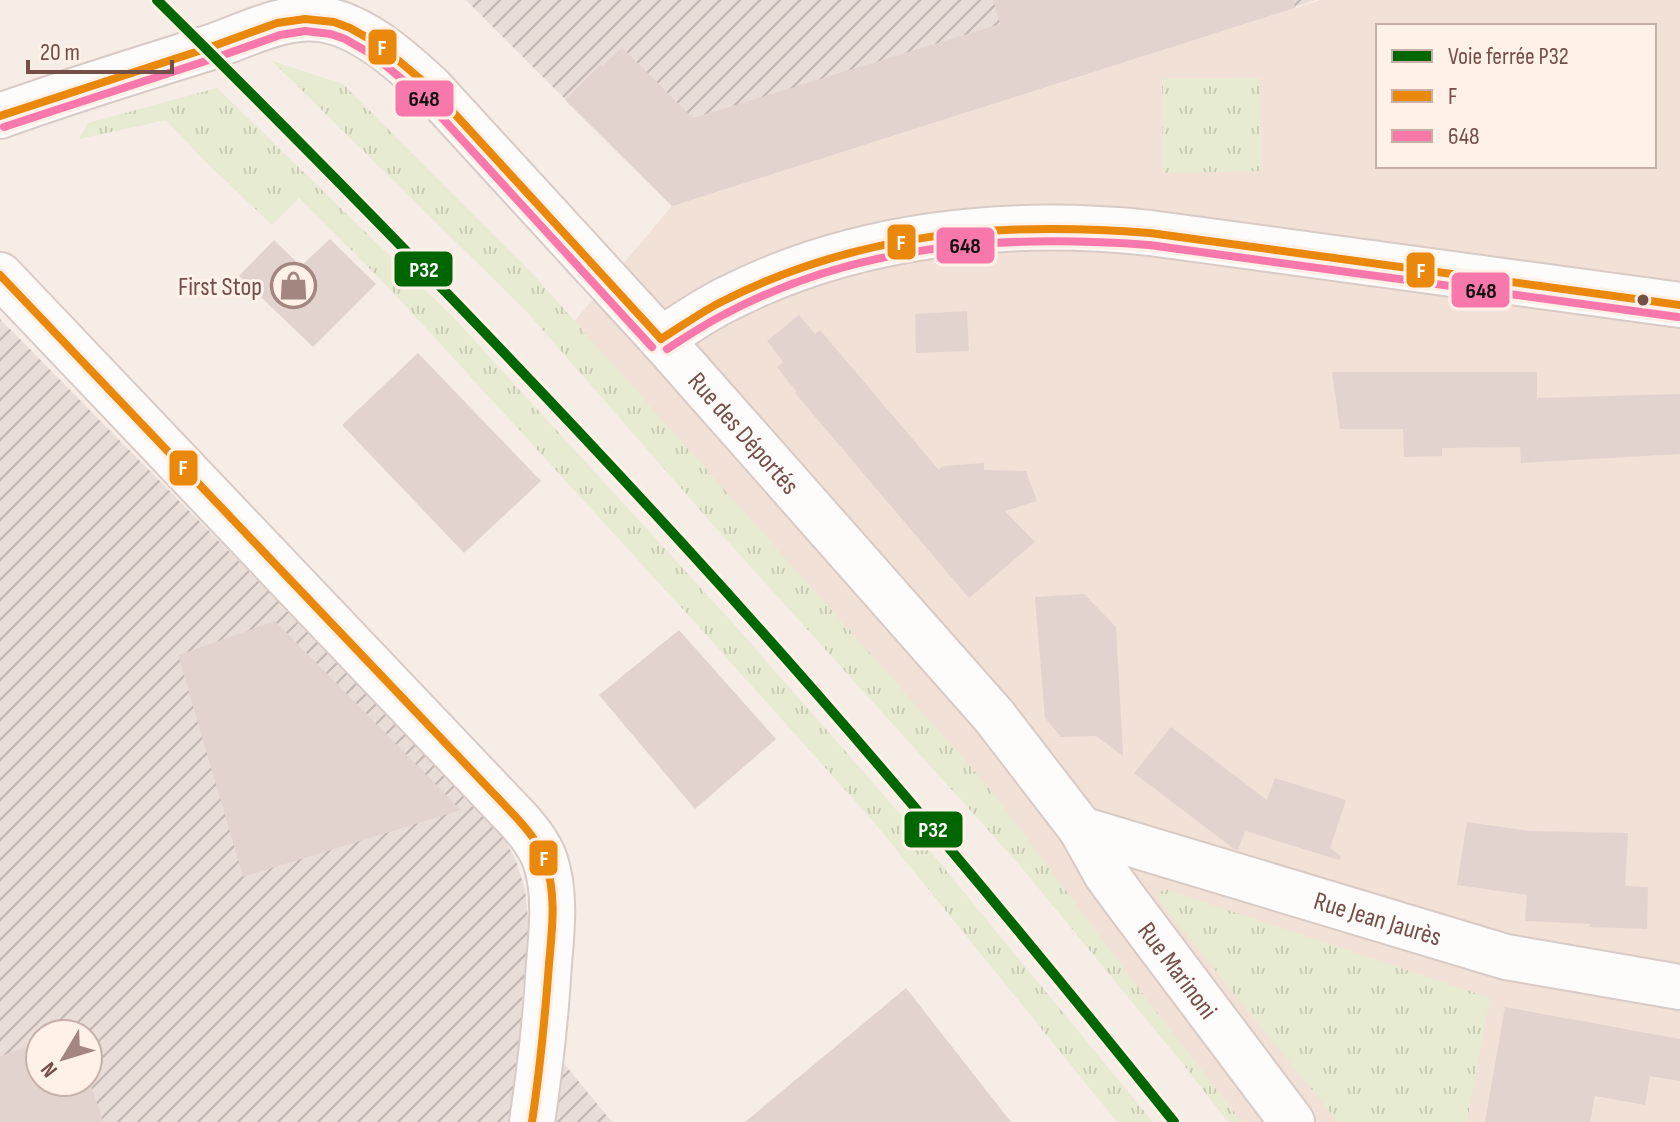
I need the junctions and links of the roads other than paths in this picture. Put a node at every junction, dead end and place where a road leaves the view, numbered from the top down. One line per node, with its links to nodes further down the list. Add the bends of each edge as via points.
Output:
1 (0, 116): 4 (street, Rue des Déportés, via 278,22 322,19 346,26 389,52 431,88)
2 (0, 275): 7 (street, via 523,824 544,859 550,884 544,1034)
3 (1680, 305): 4 (street, via 1136,231 996,229 918,238 839,256 756,285)
4 (661, 339): 5 (street, Rue des Déportés, via 994,716)
5 (1075, 822): 6 (street, Rue Jean Jaurès, via 1166,856 1506,957); 8 (street, Rue Marinoni, via 1106,874)
6 (1680, 987)
7 (532, 1122)
8 (1292, 1122)

